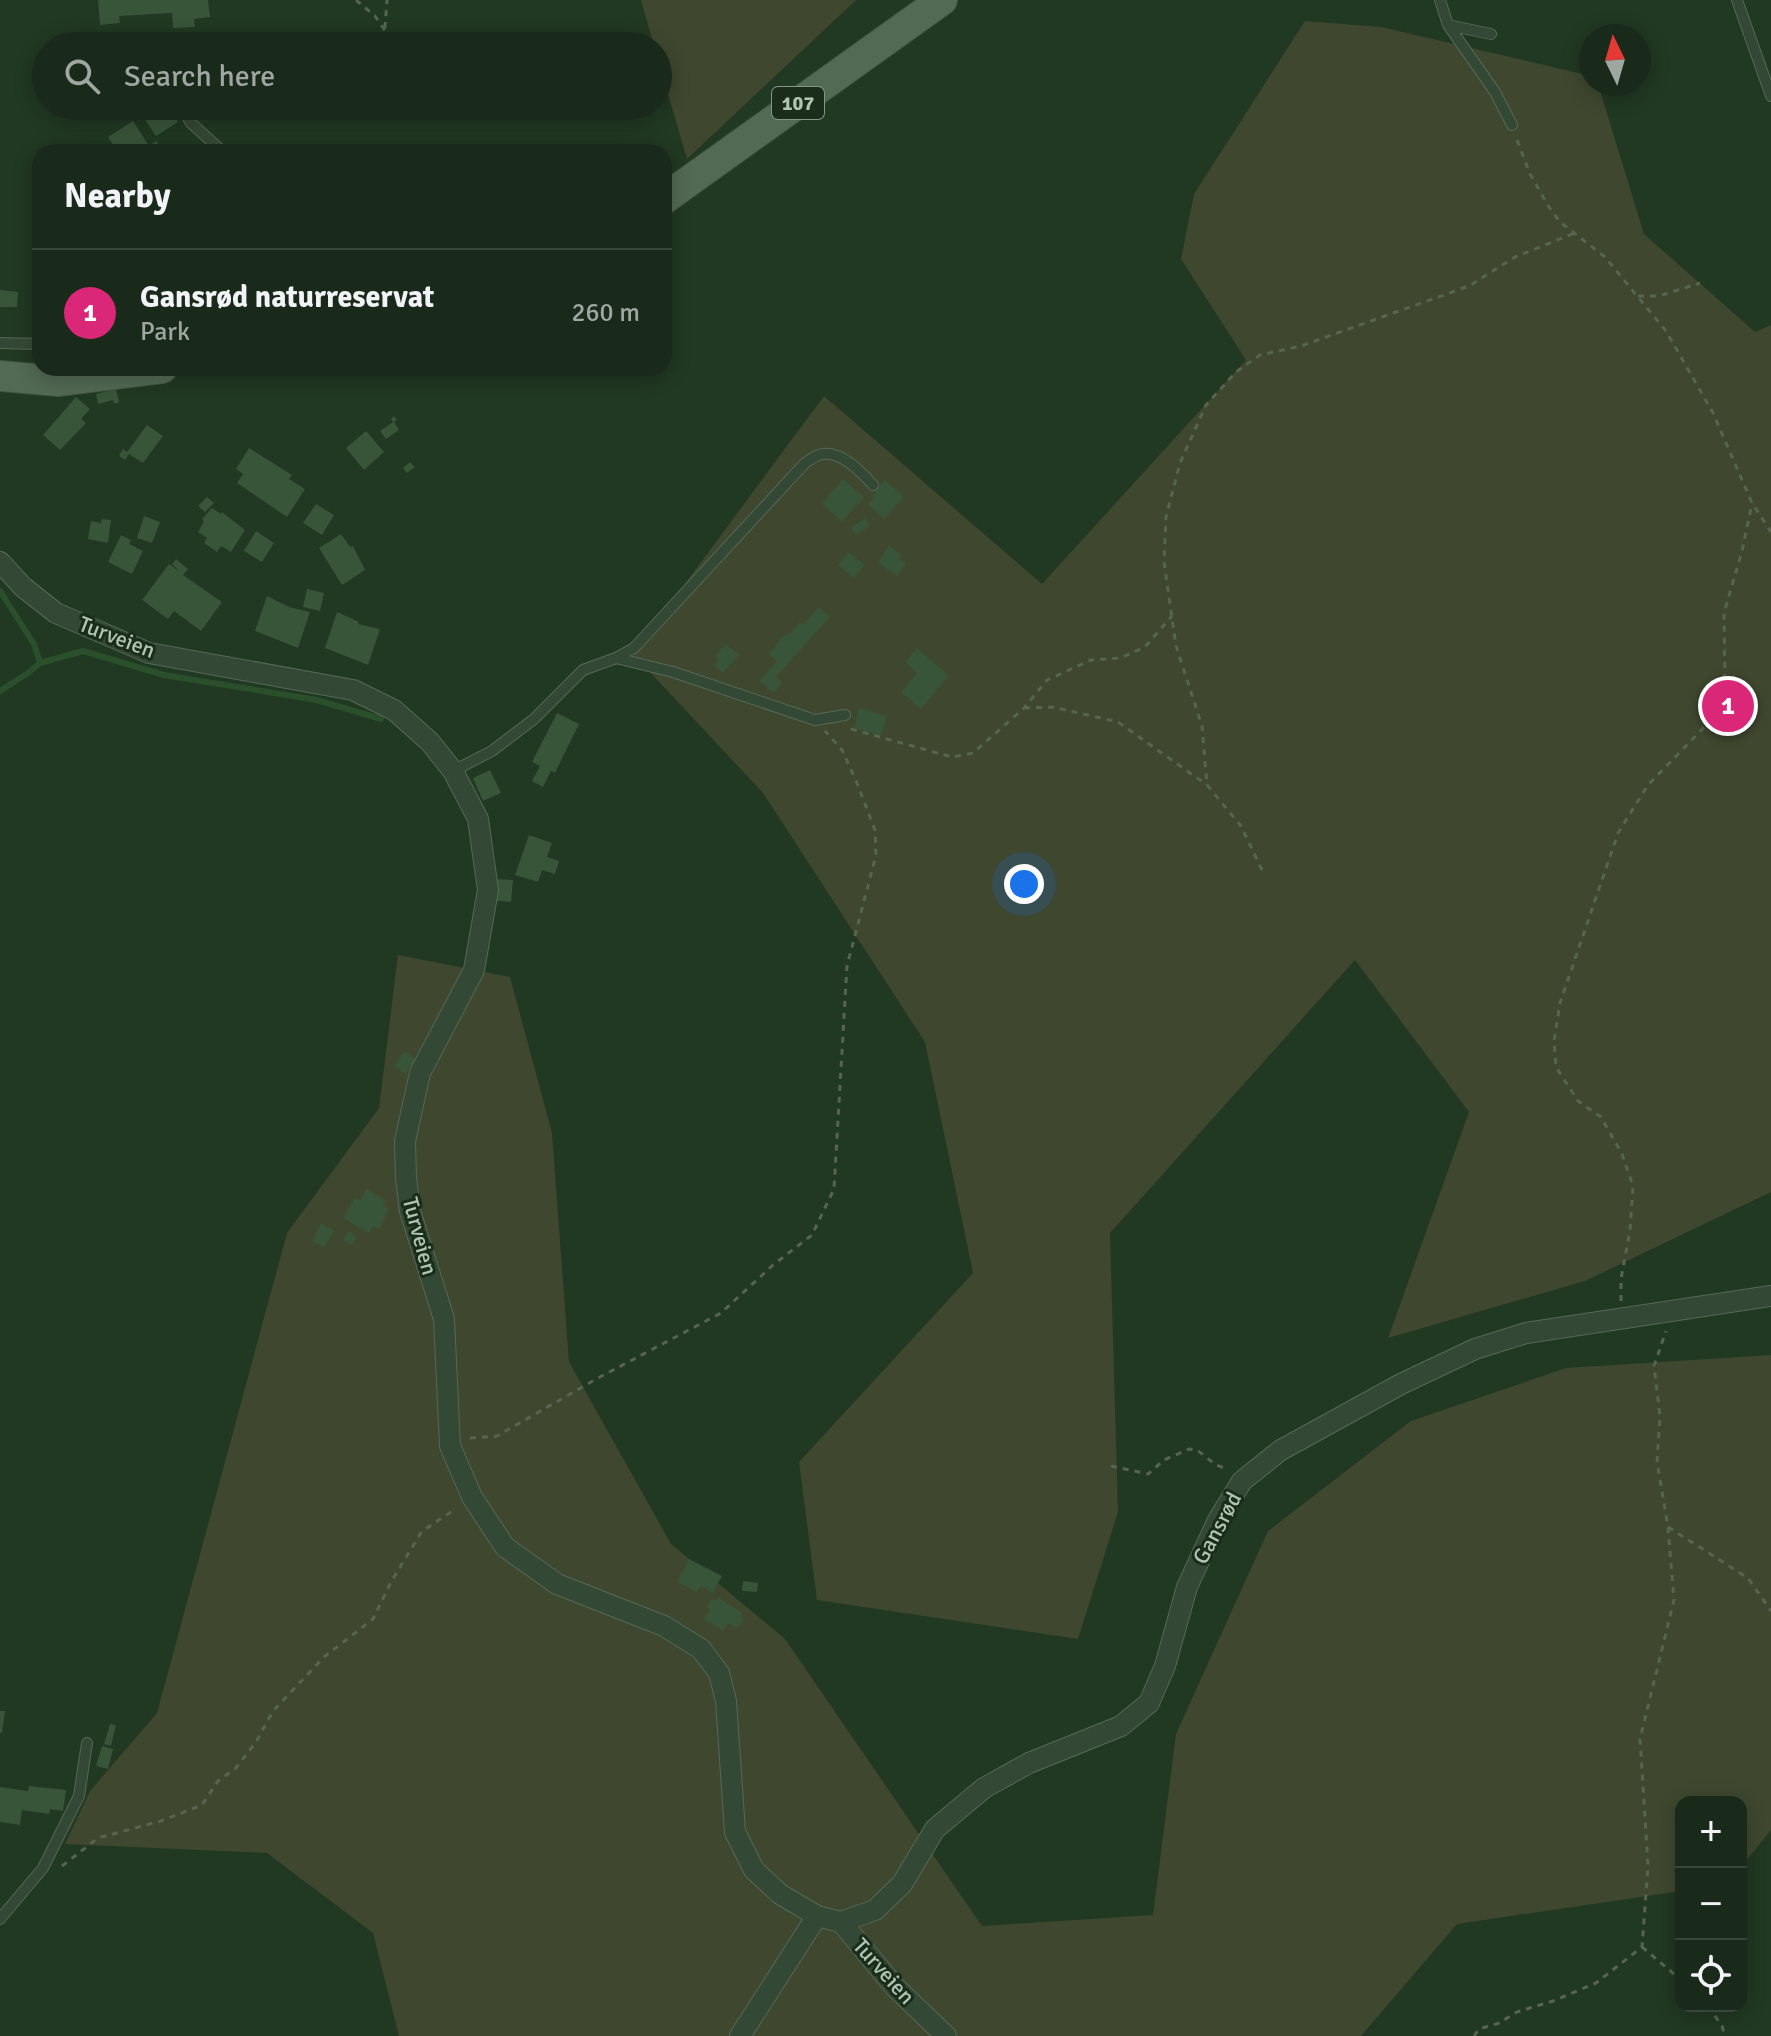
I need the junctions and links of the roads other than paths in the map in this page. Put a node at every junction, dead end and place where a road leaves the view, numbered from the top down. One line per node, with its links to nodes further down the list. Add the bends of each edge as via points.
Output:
1 (942, 0): 10 (main road, 107)
2 (1440, 0): 4 (lane)
3 (1737, 0): 6 (lane)
4 (1448, 25): 5 (lane); 8 (lane)
5 (1491, 34)
6 (1771, 96)
7 (189, 120): 9 (lane)
8 (1512, 125)
9 (214, 144)
10 (672, 193)
11 (0, 343): 12 (lane)
12 (32, 344)
13 (0, 376): 14 (main road)
14 (103, 376)
15 (873, 485): 17 (lane, via 857,468 832,455 821,453 805,463 634,648)
16 (0, 562): 19 (street, Turveien, via 56,613 149,653 353,690 394,710)
17 (616, 658): 18 (lane, via 815,720); 19 (lane, via 583,670 534,719 492,751)
18 (845, 715)
19 (453, 771): 22 (street, Turveien, via 478,819 488,890 474,970 420,1073 405,1141 410,1211 444,1319 450,1446 472,1497 505,1547 557,1584 664,1626 701,1649 719,1673 726,1701 735,1832 754,1870 780,1894)
20 (1771, 1296): 24 (street, Gansrød, via 1526,1333 1475,1349 1281,1450 1242,1481 1218,1520 1187,1587 1149,1703 1121,1726 1029,1763 984,1788 935,1829 902,1884 875,1910)
21 (87, 1743): 23 (lane, via 79,1796 43,1868)
22 (817, 1916): 24 (street, Turveien); 25 (street)
23 (0, 1919)
24 (841, 1922): 26 (street, Turveien, via 895,1987)
25 (740, 2036)
26 (946, 2036)

